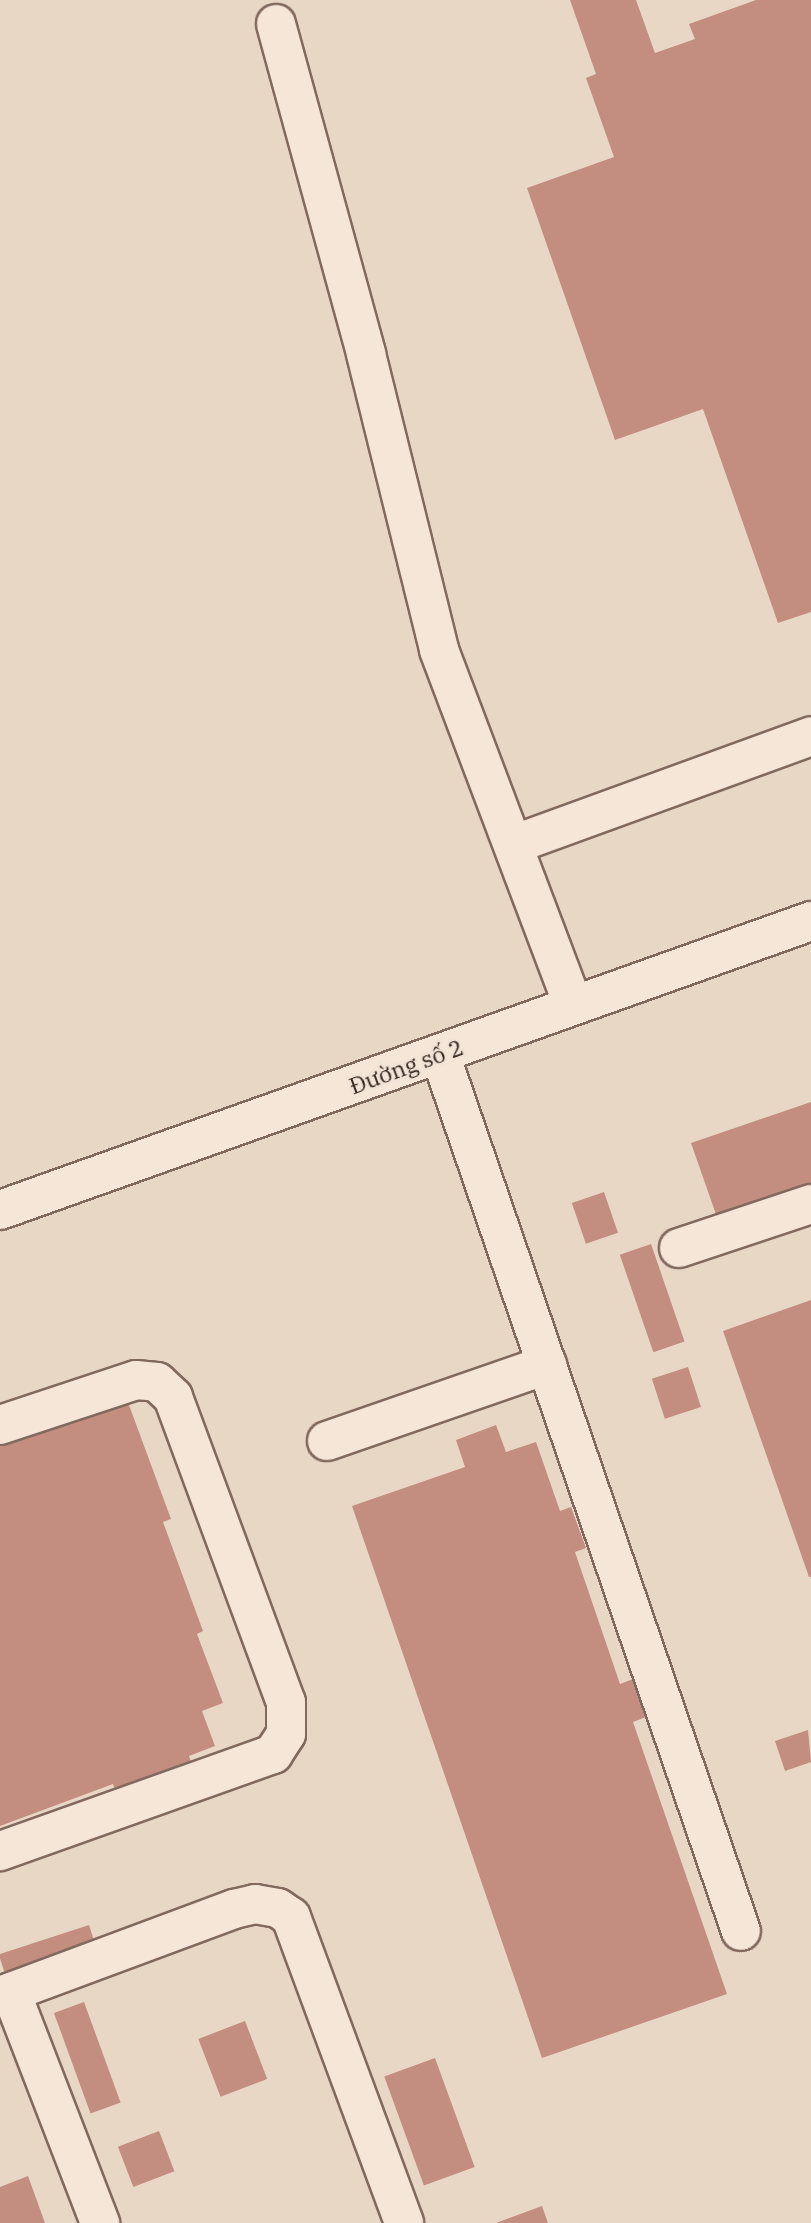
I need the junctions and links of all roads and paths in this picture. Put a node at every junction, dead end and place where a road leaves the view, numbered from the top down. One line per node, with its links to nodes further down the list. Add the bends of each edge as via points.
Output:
1 (276, 24): 3 (street, via 366,354 439,650)
2 (811, 736): 3 (street)
3 (515, 844): 5 (street)
4 (811, 921): 5 (street, Đường số 2)
5 (573, 1004): 6 (street, Đường số 2)
6 (440, 1054): 8 (street, Đường số 2); 10 (street)
7 (811, 1204): 9 (street)
8 (0, 1210)
9 (679, 1248)
10 (547, 1365): 12 (street); 14 (street)
11 (0, 1424): 13 (street, via 136,1380 157,1382 173,1396 285,1702 286,1734 273,1754)
12 (327, 1441)
13 (0, 1851)
14 (741, 1931)
15 (5, 1994): 16 (street); 17 (street, via 234,1909 255,1904 278,1908 291,1917)
16 (100, 2223)
17 (404, 2223)

